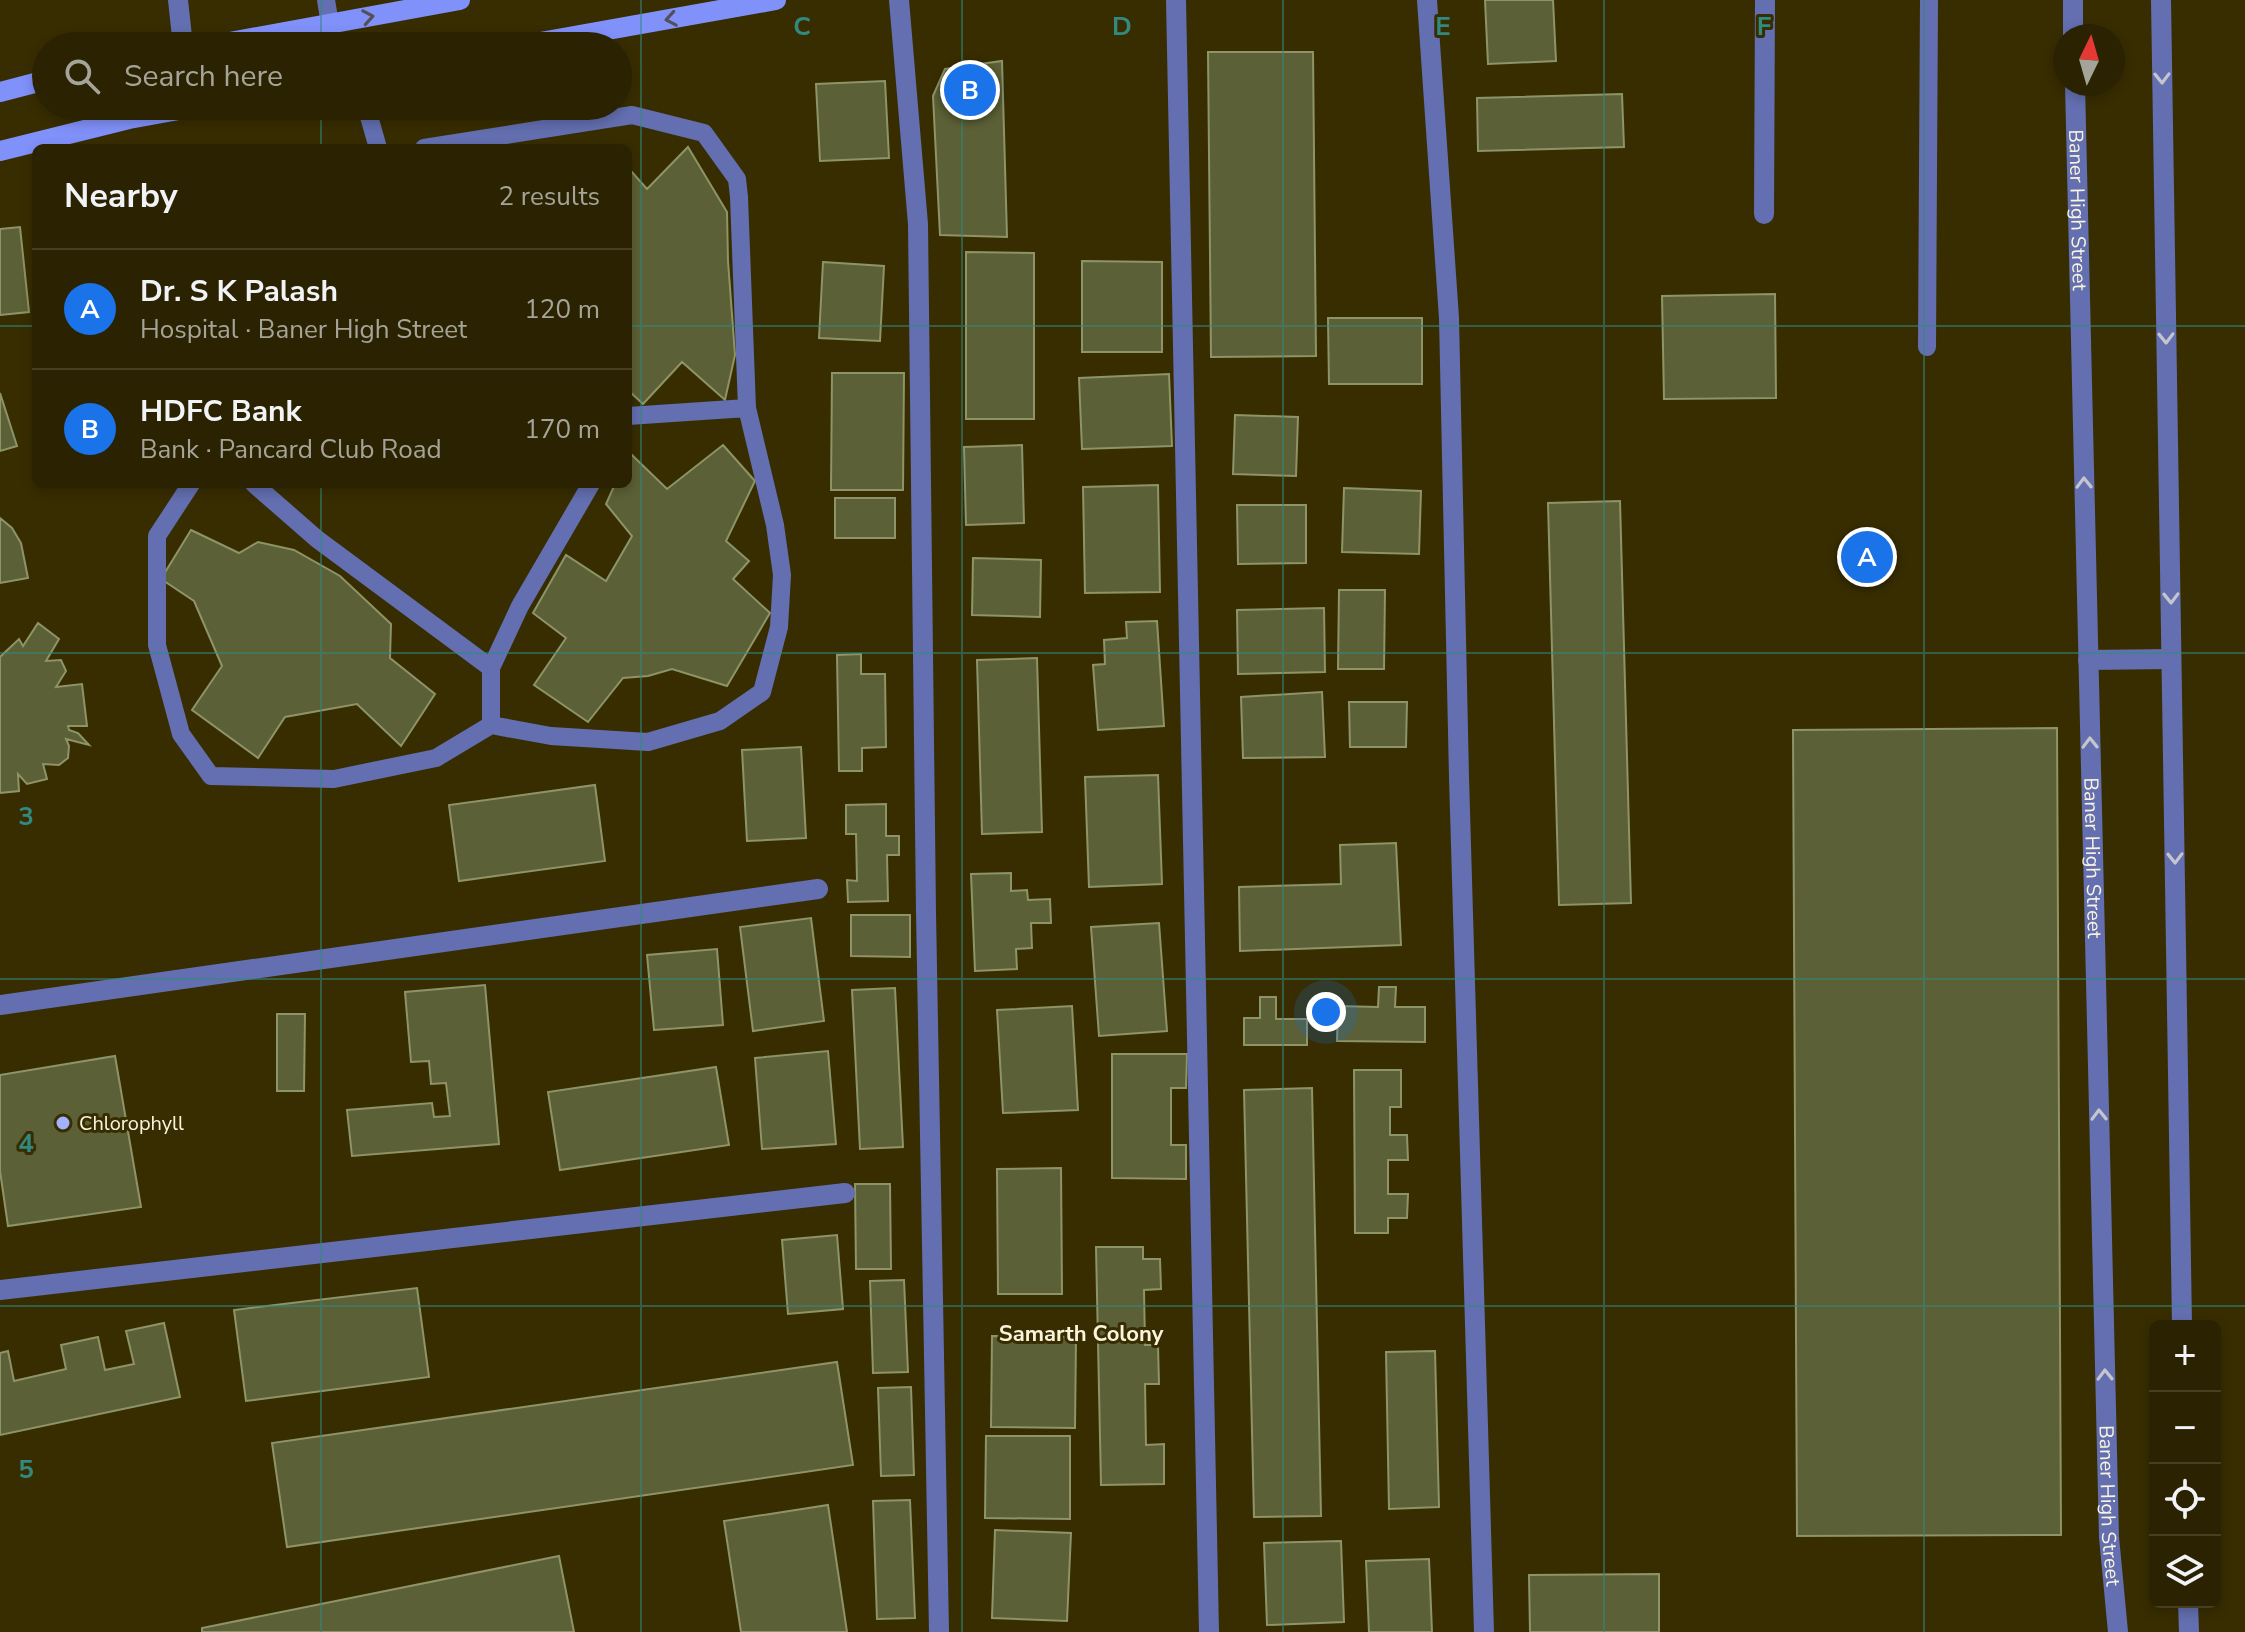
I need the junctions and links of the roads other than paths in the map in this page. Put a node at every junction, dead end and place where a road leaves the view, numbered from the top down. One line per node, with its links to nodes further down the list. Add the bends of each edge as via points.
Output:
1 (178, 0): 14 (street)
2 (326, 0): 12 (lane)
3 (460, 0): 12 (main road, one-way to 3)
4 (776, 0): 16 (main road, one-way to 16)
5 (899, 0): 44 (street, via 918,224)
6 (1176, 0): 45 (street)
7 (1427, 0): 46 (street, via 1449,318)
8 (1765, 0): 27 (street)
9 (1929, 0): 28 (lane)
10 (2073, 0): 13 (street)
11 (2161, 0): 34 (street, one-way to 34)
12 (330, 24): 15 (main road)
13 (2073, 24)
14 (181, 32)
15 (286, 32)
16 (597, 32)
17 (32, 84): 18 (main road)
18 (0, 92)
19 (2075, 96): 35 (street, Baner High Street, one-way to 19)
20 (632, 115): 29 (lane, via 704,133 737,179)
21 (125, 120): 26 (main road)
22 (370, 120): 24 (lane)
23 (600, 120): 25 (lane)
24 (377, 144)
25 (449, 144)
26 (0, 151)
27 (1764, 214)
28 (1927, 347)
29 (747, 408): 30 (lane); 37 (lane, via 782,575 779,627 762,692 720,721 648,742 551,736)
30 (632, 416)
31 (188, 488): 37 (lane, via 157,536 157,645 181,734 211,776 334,779 436,758)
32 (260, 488): 36 (lane, via 317,539)
33 (589, 488): 36 (lane, via 520,606)
34 (2171, 659): 35 (street); 42 (street, one-way to 42)
35 (2088, 660): 47 (street, Baner High Street, one-way to 35, via 2109,1537)
36 (491, 668): 37 (lane)
37 (491, 725)
38 (818, 889): 39 (street)
39 (0, 1005)
40 (845, 1193): 41 (street)
41 (0, 1290)
42 (2182, 1320)
43 (2188, 1608): 48 (street)
44 (939, 1632)
45 (1209, 1632)
46 (1484, 1632)
47 (2118, 1632)
48 (2189, 1632)

